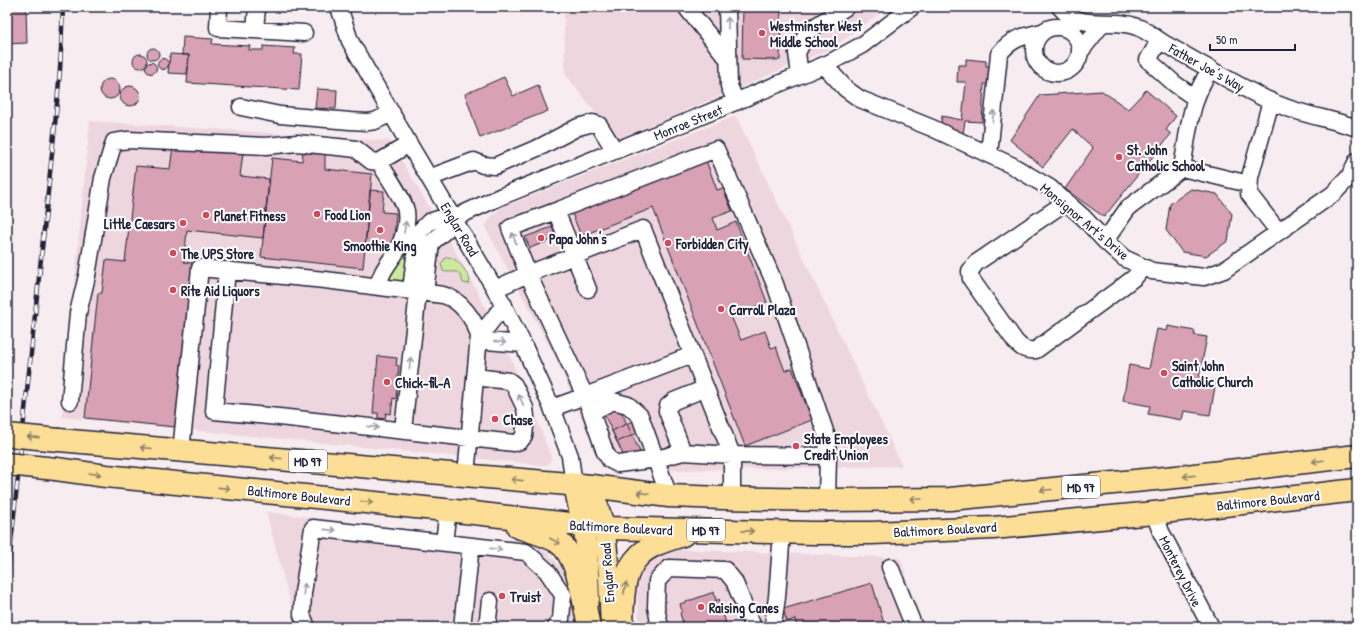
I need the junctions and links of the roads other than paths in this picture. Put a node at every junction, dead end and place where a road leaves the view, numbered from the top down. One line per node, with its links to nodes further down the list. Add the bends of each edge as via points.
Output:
1 (219, 7): 12 (street, via 218,28)
2 (257, 7): 12 (street)
3 (338, 7): 24 (street, Englar Road, via 350,41)
4 (686, 7): 9 (street)
5 (727, 7): 16 (street, one-way to 5)
6 (846, 7): 19 (street, via 808,31 797,52)
7 (912, 7): 17 (street, Monroe Street, via 862,44)
8 (1066, 11): 10 (street, Father Joe’s Way, via 1089,23); 11 (street)
9 (697, 14): 16 (street)
10 (1102, 24): 14 (street, Father Joe’s Way, via 1129,24 1139,27); 15 (street)
11 (1049, 29): 15 (street, via 1063,28 1070,31 1076,37); 15 (street, via 1039,35 1033,50 1038,64 1044,69 1059,73 1067,71 1078,59); 28 (street, one-way to 11, via 999,54 1006,45 1017,38)
12 (255, 30): 13 (street)
13 (304, 33)
14 (1159, 41): 18 (street, Father Joe’s Way); 20 (street, via 1148,60)
15 (1080, 52)
16 (728, 59): 21 (street, via 729,86)
17 (824, 65): 19 (street, Monroe Street); 28 (street, Monsignor Art’s Drive, via 860,99 932,128)
18 (1211, 69): 20 (street); 22 (street, Father Joe’s Way)
19 (800, 75): 21 (street, Monroe Street)
20 (1195, 98): 31 (street)
21 (736, 102): 27 (street, Monroe Street)
22 (1271, 102): 25 (street, Father Joe’s Way); 33 (street)
23 (241, 107): 24 (street, via 280,115 350,122 375,121)
24 (392, 113): 26 (street, Englar Road)
25 (1357, 128)
26 (409, 144): 30 (street); 32 (street, Englar Road)
27 (615, 151): 32 (street, via 599,125 593,123 578,127 495,166 474,161); 36 (street, Monroe Street)
28 (989, 155): 34 (street, Monsignor Art’s Drive, via 1050,188)
29 (1357, 161): 37 (street, Monsignor Art’s Drive, via 1349,177 1333,194)
30 (379, 162): 43 (street, one-way to 30, via 383,270 401,242 406,219 406,210); 54 (street, via 371,161 356,149 297,143 266,146 128,140 114,142 103,178 87,276 78,313)
31 (1182, 168): 33 (street); 38 (street, via 1128,208)
32 (429, 178): 36 (street, Englar Road)
33 (1249, 184): 37 (street, via 1249,194)
34 (1066, 202): 38 (street, Monsignor Art’s Drive); 40 (street, via 976,263 970,271 971,279 1022,349 1036,350 1135,277)
35 (556, 211): 39 (street); 42 (street, one-way to 35, via 510,228); 63 (street, via 716,149 775,284 827,437)
36 (454, 218): 44 (street, Englar Road); 46 (street, via 434,219 420,231 415,249)
37 (1278, 232): 40 (street, Monsignor Art’s Drive, via 1224,270 1204,277 1152,271)
38 (1105, 241): 40 (street, Monsignor Art’s Drive, via 1124,258)
39 (574, 256): 42 (street); 45 (street); 50 (street, via 643,229)
40 (1143, 267)
41 (227, 270): 43 (street); 57 (street, one-way to 57, via 214,411); 60 (street, via 200,268)
42 (528, 274): 44 (street); 53 (street)
43 (378, 287): 46 (street)
44 (495, 289): 47 (street, Englar Road)
45 (588, 290)
46 (418, 292): 48 (street, via 443,294 457,301); 57 (street, one-way to 46)
47 (504, 305): 48 (street); 49 (street, Englar Road)
48 (479, 336): 49 (street, one-way to 49, via 486,341); 51 (street)
49 (523, 344): 55 (street, Englar Road)
50 (692, 355): 52 (street); 53 (street)
51 (475, 377): 59 (street); 59 (street, one-way to 51, via 520,441 524,436 526,417 525,408 512,382)
52 (706, 388): 61 (street, via 668,406 667,411); 62 (street)
53 (585, 396): 55 (street); 56 (street)
54 (70, 401)
55 (552, 408): 68 (street, Englar Road)
56 (591, 412): 65 (street, via 610,460 618,464); 65 (street, via 613,401 628,405 640,416)
57 (403, 430): 59 (street)
58 (7, 435): 60 (highway, MD 97, one-way to 58, bridge)
59 (469, 437): 67 (street)
60 (181, 451): 67 (highway, MD 97, one-way to 60)
61 (683, 452): 62 (street); 65 (street)
62 (732, 455): 63 (street); 71 (street)
63 (828, 456): 72 (street)
64 (1357, 456): 72 (highway, MD 97, one-way to 72, via 1178,477 950,499)
65 (657, 459): 70 (street)
66 (7, 464): 73 (highway, Baltimore Boulevard / MD 97, one-way to 73, bridge)
67 (466, 475): 68 (highway, MD 97, one-way to 67)
68 (583, 486): 70 (highway, MD 97, one-way to 68); 75 (main road, Englar Road)
69 (1357, 490): 74 (highway, Baltimore Boulevard / MD 97)
70 (669, 496): 71 (highway, MD 97)
71 (732, 498): 72 (highway, MD 97)
72 (827, 500)
73 (456, 511): 75 (highway, Baltimore Boulevard / MD 97); 78 (street); 87 (highway, one-way to 87, via 532,531 558,542 572,560 580,583)
74 (1154, 513): 77 (highway, Baltimore Boulevard / MD 97, via 993,528 872,533); 93 (street, Monterey Drive, via 1161,532)
75 (593, 527): 76 (highway, Baltimore Boulevard / MD 97); 87 (main road, Englar Road, via 588,558); 88 (main road, Englar Road, via 607,551)
76 (713, 531): 77 (highway, Baltimore Boulevard / MD 97, one-way to 77); 89 (highway, one-way to 76, via 624,590 631,566 639,555 658,544 689,533)
77 (782, 532): 82 (street, via 777,597)
78 (444, 542): 79 (street); 83 (street, one-way to 78, via 302,615 303,593 313,528)
79 (471, 546): 84 (street); 86 (street, one-way to 86, via 526,552 547,571 563,595 561,619)
80 (890, 567): 92 (street)
81 (490, 601): 85 (street)
82 (771, 626)
83 (307, 627)
84 (462, 627)
85 (487, 627)
86 (556, 627)
87 (589, 627)
88 (611, 627)
89 (622, 627)
90 (660, 627): 91 (street, via 656,607 657,581 669,568 725,570 734,581)
91 (753, 627)
92 (914, 627)
93 (1210, 627)

